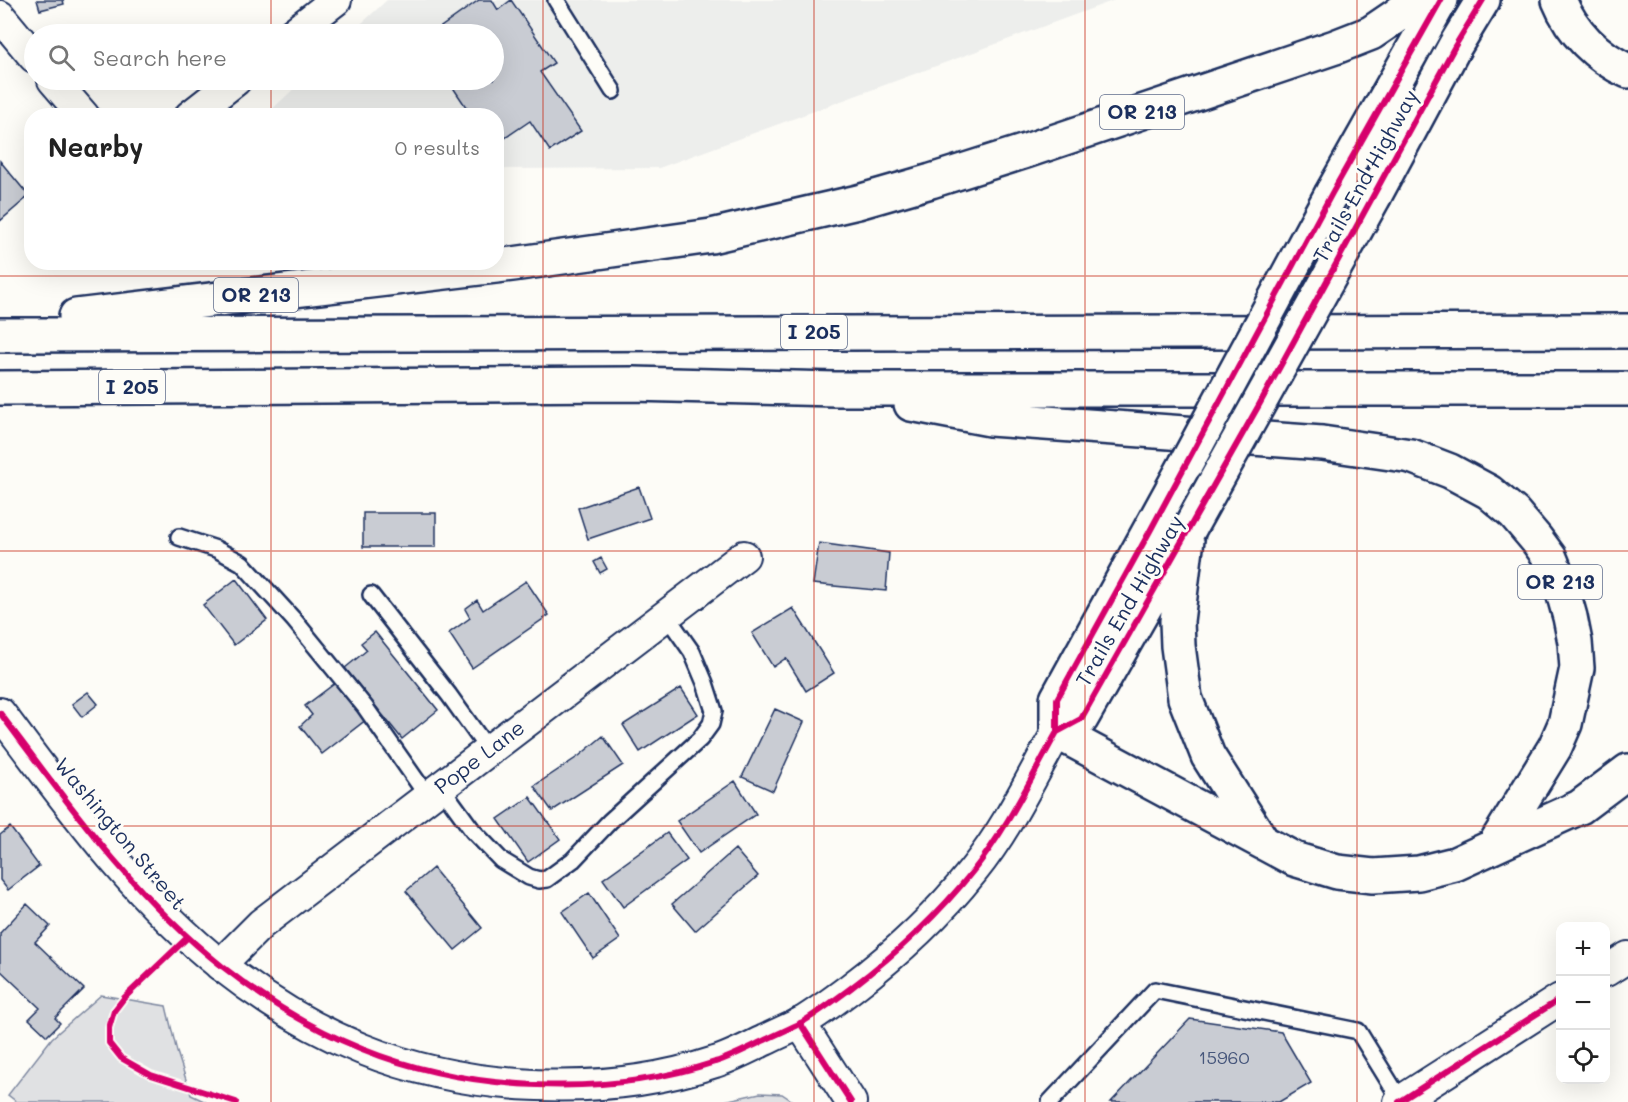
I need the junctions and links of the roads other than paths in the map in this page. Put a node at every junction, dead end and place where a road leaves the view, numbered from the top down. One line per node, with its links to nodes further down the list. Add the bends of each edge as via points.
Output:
1 (336, 0): 8 (street)
2 (556, 0): 13 (lane)
3 (1416, 0): 16 (highway, OR 213, via 1371,33 931,181 722,234)
4 (1441, 0): 30 (highway, Trails End Highway, bridge, via 1057,699)
5 (1483, 0): 24 (highway, Trails End Highway, bridge)
6 (1559, 0): 10 (highway, via 1585,42)
7 (1, 19): 9 (street)
8 (305, 24)
9 (24, 45)
10 (1628, 71)
11 (62, 90): 14 (street)
12 (223, 90): 15 (street)
13 (613, 91)
14 (77, 108)
15 (200, 108)
16 (504, 265)
17 (463, 270): 18 (highway, OR 213)
18 (0, 326)
19 (1628, 331): 20 (highway, I 205)
20 (0, 335)
21 (0, 388): 22 (highway, I 205, via 633,384)
22 (835, 389): 23 (highway, I 205); 35 (highway, OR 213, via 990,419 1322,443 1411,456 1489,492 1514,513 1550,558 1570,617 1577,668 1565,724 1555,747)
23 (1628, 389)
24 (1188, 531): 30 (highway, Trails End Highway, via 1081,719); 34 (highway, via 1177,621 1185,698 1208,756)
25 (179, 537): 33 (lane, via 216,549 242,563 294,620)
26 (744, 556): 28 (street, Pope Lane)
27 (371, 595): 31 (lane)
28 (666, 615): 31 (street, Pope Lane); 33 (lane, via 692,652 705,683 714,711 711,724 700,739 560,871 539,880 501,860)
29 (0, 713): 37 (street, Washington Street, via 60,794 137,886)
30 (1057, 732): 34 (highway); 40 (street, Washington Street, via 998,836 948,900 890,958)
31 (489, 751): 33 (street, Pope Lane)
32 (1628, 771): 35 (highway, via 1580,807)
33 (435, 792): 37 (street, Pope Lane, via 261,924)
34 (1264, 843): 35 (highway, via 1294,859 1337,872 1373,876 1419,873 1455,864)
35 (1494, 846)
36 (1628, 957): 38 (street)
37 (220, 965): 40 (street, Washington Street, via 295,1016 364,1050 438,1072 509,1082 616,1082 684,1071 732,1056)
38 (1610, 968)
39 (1556, 1002): 43 (street)
40 (800, 1023): 41 (street)
41 (851, 1102)
42 (1050, 1102): 43 (lane, via 1155,990 1358,1031)
43 (1400, 1102)

